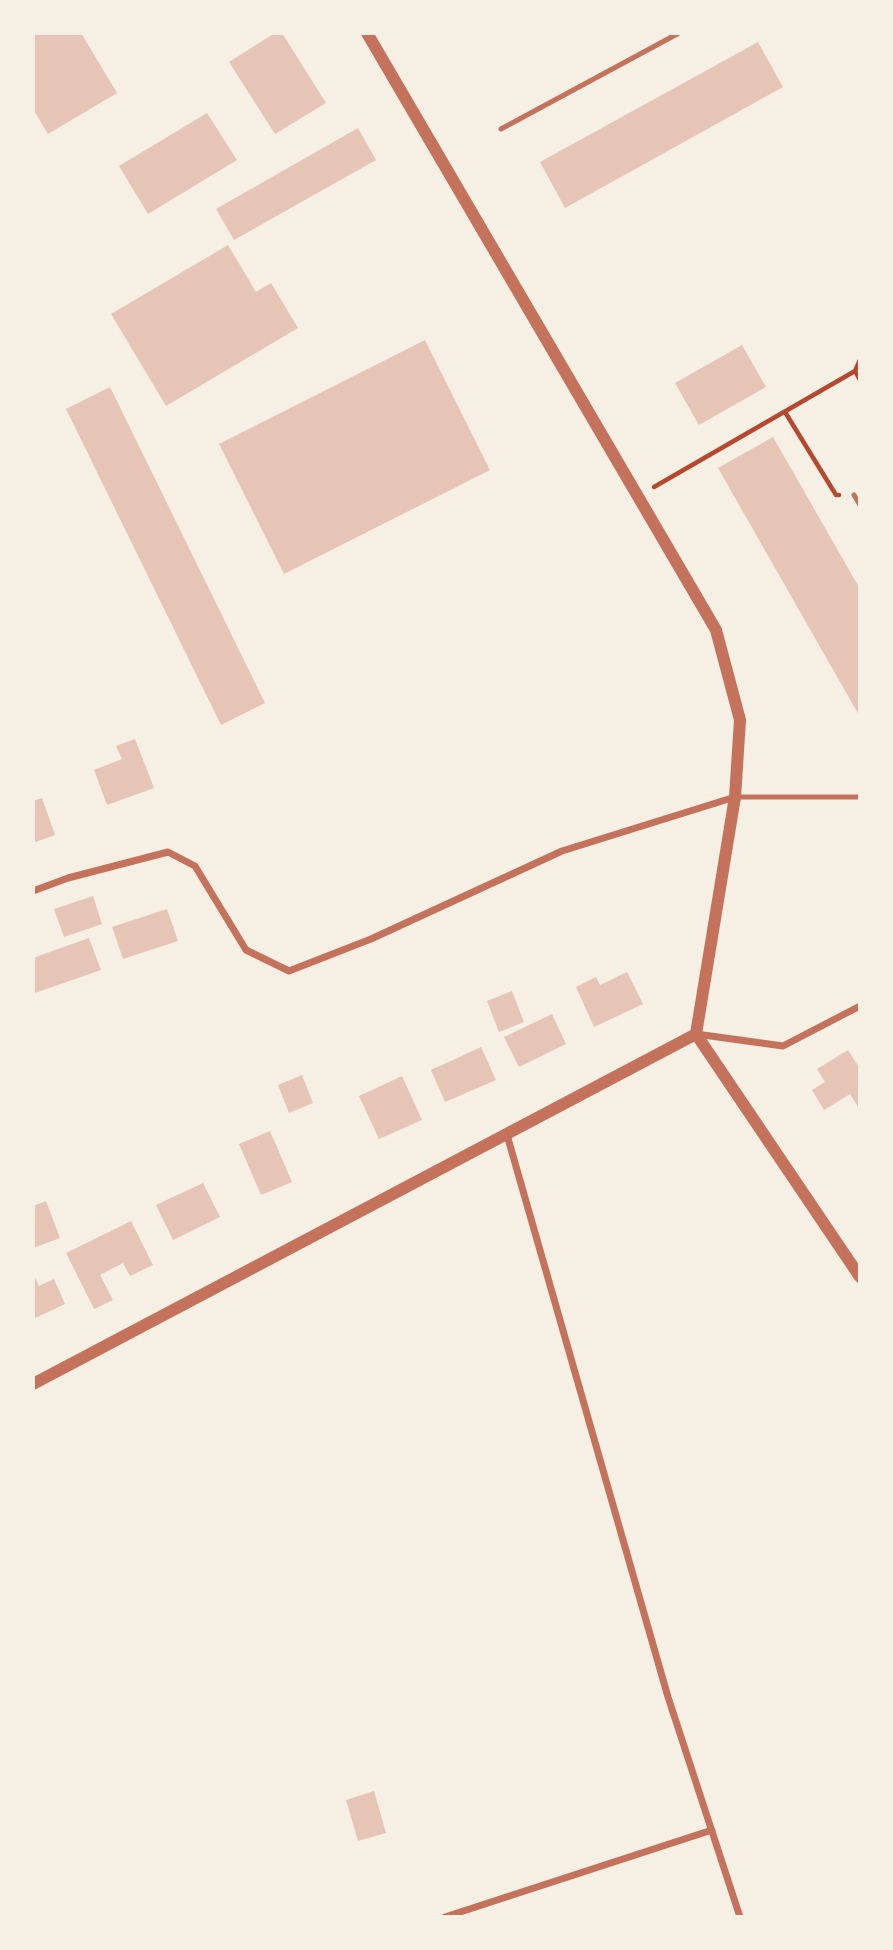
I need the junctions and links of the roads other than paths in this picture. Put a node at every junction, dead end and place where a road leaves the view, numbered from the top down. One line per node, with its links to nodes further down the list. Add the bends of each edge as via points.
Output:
1 (367, 33): 6 (street, via 716,630 740,720)
2 (678, 33): 3 (lane)
3 (501, 129)
4 (854, 495): 5 (lane)
5 (860, 505)
6 (736, 797): 7 (lane); 8 (street, via 562,851 371,939 289,971 246,950 195,866 168,852); 10 (street)
7 (860, 797)
8 (33, 891)
9 (860, 1006): 10 (street, via 783,1046)
10 (696, 1034): 11 (street); 12 (street)
11 (507, 1135): 13 (street); 14 (street, via 668,1697)
12 (860, 1277)
13 (33, 1384)
14 (712, 1830): 15 (street); 16 (street)
15 (444, 1917)
16 (740, 1917)

